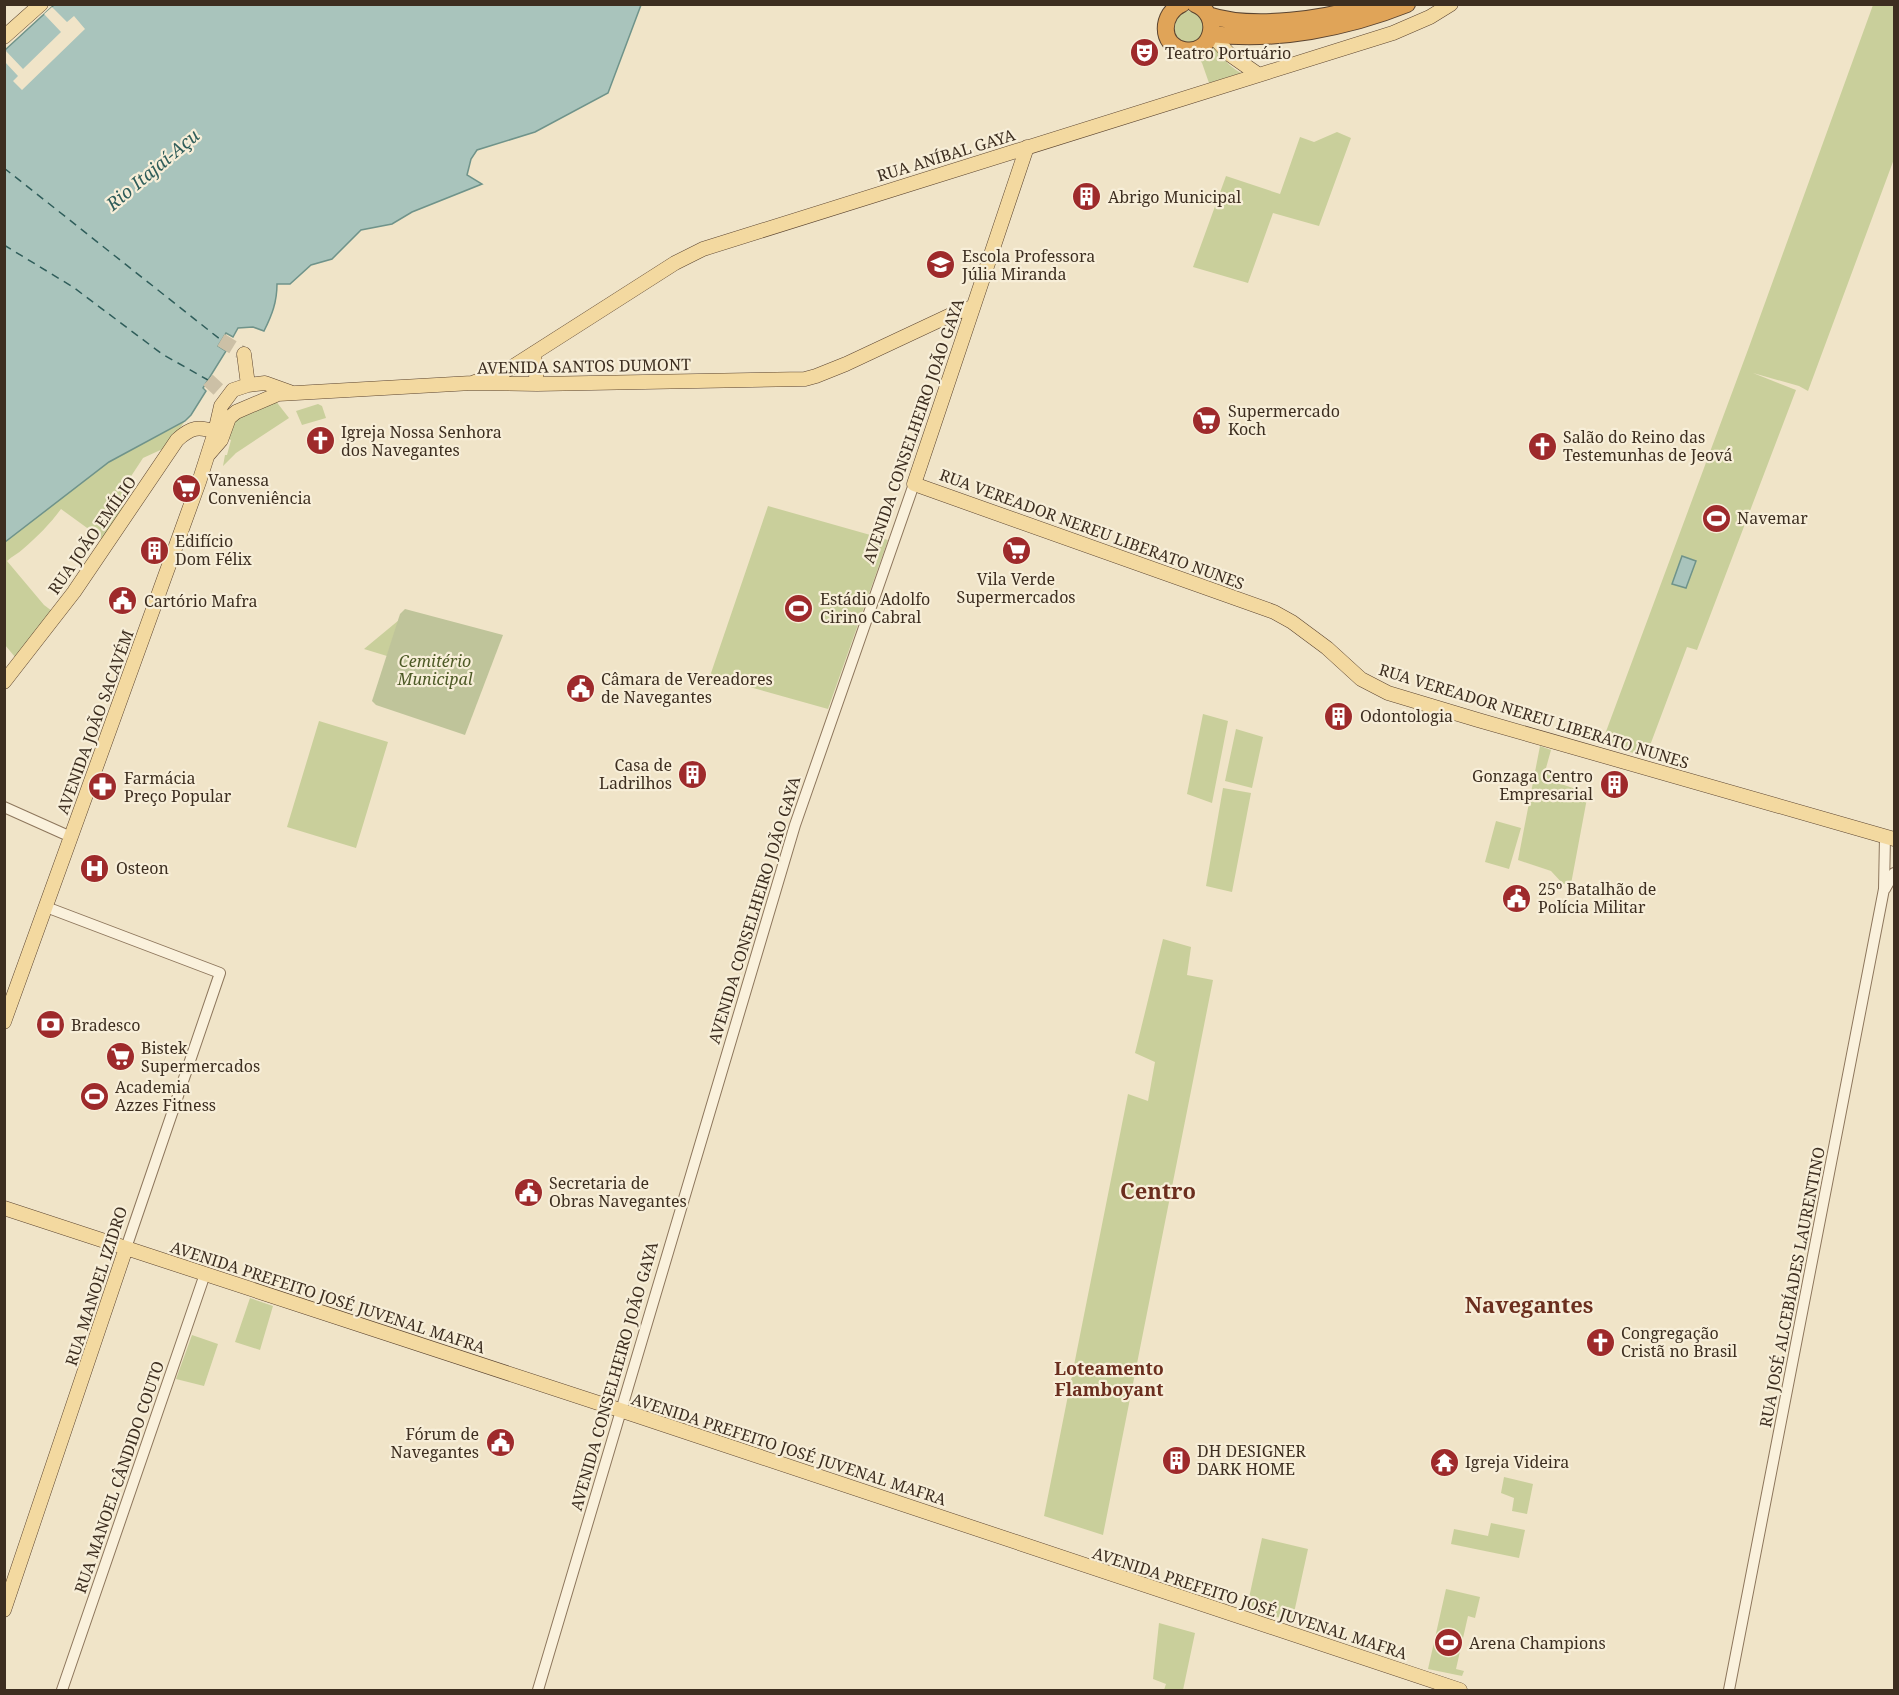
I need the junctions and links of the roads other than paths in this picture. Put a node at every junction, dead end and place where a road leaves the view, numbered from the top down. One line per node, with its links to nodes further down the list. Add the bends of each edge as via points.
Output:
1 (41, 4): 8 (main road)
2 (1182, 4): 9 (highway, via 1170,12 1165,23 1172,44 1182,50 1195,50)
3 (1195, 4): 7 (highway)
4 (1372, 4): 7 (highway, via 1345,13 1292,20 1238,21)
5 (1407, 4): 9 (highway, via 1337,27 1233,37)
6 (1451, 4): 10 (main road, RUA ANÍBAL GAYA, via 1393,33)
7 (1209, 15): 9 (highway)
8 (6, 32)
9 (1211, 34): 10 (main road, via 1229,54)
10 (1259, 75): 11 (main road, RUA ANÍBAL GAYA)
11 (1027, 147): 12 (main road, AVENIDA CONSELHEIRO JOÃO GAYA); 13 (main road, RUA ANÍBAL GAYA, via 703,249)
12 (973, 307): 16 (main road, AVENIDA SANTOS DUMONT, via 805,379); 21 (main road, AVENIDA CONSELHEIRO JOÃO GAYA)
13 (534, 353): 15 (main road, RUA ANÍBAL GAYA, via 509,369); 16 (main road)
14 (244, 354): 17 (main road)
15 (472, 383): 16 (main road, AVENIDA SANTOS DUMONT); 18 (main road, AVENIDA SANTOS DUMONT)
16 (537, 384)
17 (249, 385): 18 (main road, via 265,383); 19 (main road, AVENIDA JOÃO SACAVÉM, via 223,394)
18 (291, 393): 20 (main road, AVENIDA SANTOS DUMONT, via 278,394 237,412 229,418 221,440)
19 (215, 432): 20 (main road, AVENIDA JOÃO SACAVÉM); 22 (main road, RUA JOÃO EMÍLIO, via 193,428 177,440 74,592)
20 (208, 455): 24 (main road, AVENIDA JOÃO SACAVÉM)
21 (914, 484): 25 (main road, RUA VEREADOR NEREU LIBERATO NUNES, via 1274,612 1327,648 1360,679 1388,693); 33 (street, AVENIDA CONSELHEIRO JOÃO GAYA, via 795,825)
22 (4, 681)
23 (4, 807): 24 (street)
24 (71, 837): 28 (main road, AVENIDA JOÃO SACAVÉM)
25 (1890, 838): 27 (street, RUA JOSÉ ALCEBÍADES LAURENTINO)
26 (1894, 873): 27 (street, RUA JOSÉ ALCEBÍADES LAURENTINO)
27 (1884, 890): 38 (street, RUA JOSÉ ALCEBÍADES LAURENTINO)
28 (46, 907): 29 (main road, AVENIDA JOÃO SACAVÉM); 31 (street, RUA MANOEL IZIDRO, via 220,973)
29 (4, 1022)
30 (4, 1208): 31 (main road, AVENIDA PREFEITO JOSÉ JUVENAL MAFRA)
31 (126, 1248): 32 (main road, AVENIDA PREFEITO JOSÉ JUVENAL MAFRA); 34 (main road, RUA MANOEL IZIDRO)
32 (205, 1274): 33 (main road, AVENIDA PREFEITO JOSÉ JUVENAL MAFRA); 35 (street, RUA MANOEL CÂNDIDO COUTO)
33 (621, 1411): 36 (street, AVENIDA CONSELHEIRO JOÃO GAYA); 37 (main road, AVENIDA PREFEITO JOSÉ JUVENAL MAFRA)
34 (4, 1610)
35 (62, 1690)
36 (538, 1690)
37 (1460, 1690)
38 (1729, 1690)

